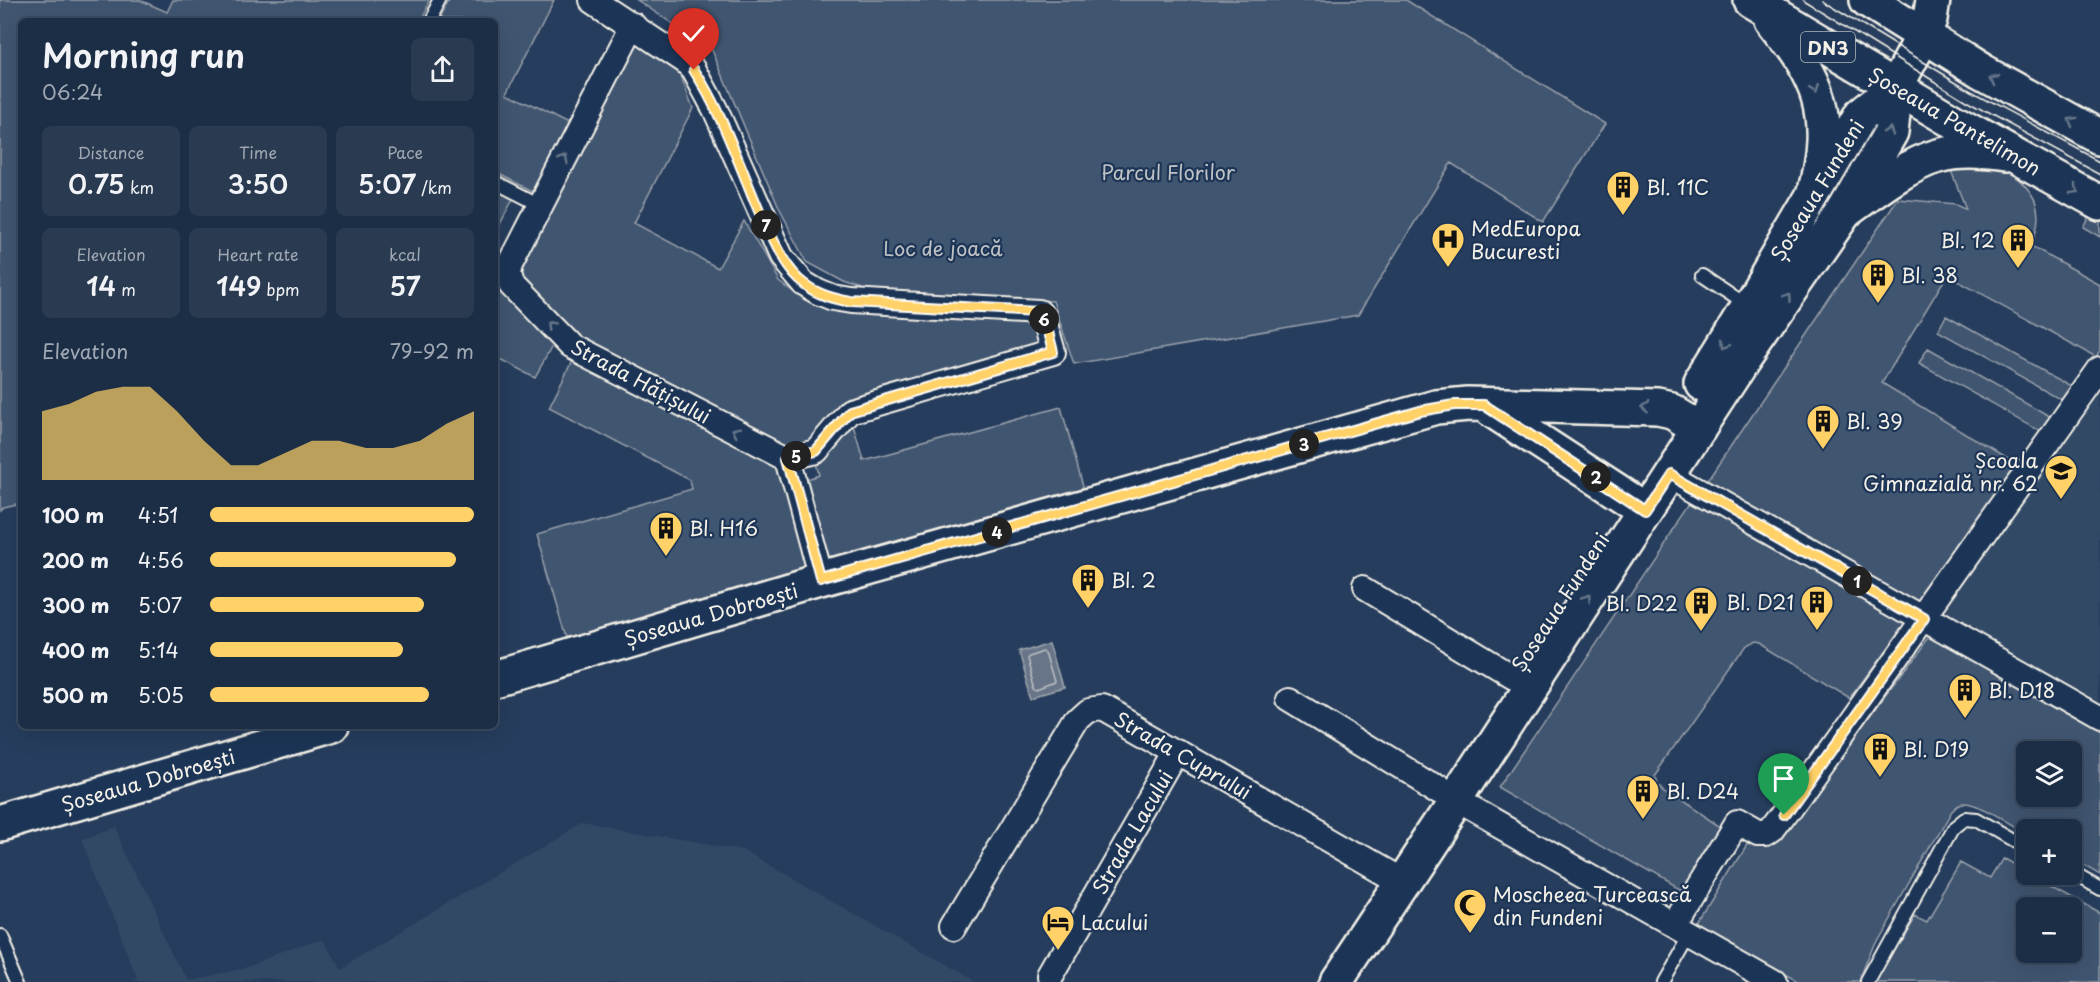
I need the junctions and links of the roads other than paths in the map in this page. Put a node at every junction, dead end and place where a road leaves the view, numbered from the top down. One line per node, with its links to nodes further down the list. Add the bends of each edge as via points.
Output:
1 (440, 0): 6 (lane)
2 (592, 0): 7 (street)
3 (1867, 0): 8 (main road)
4 (1933, 0): 8 (main road)
5 (1755, 3): 9 (main road, Șoseaua Pantelimon / DN3); 13 (main road, one-way to 13, via 1804,66 1817,91 1824,140)
6 (431, 18)
7 (633, 25): 15 (street, Strada Hățișului, one-way to 7); 22 (street, via 694,70 773,242 803,284 851,302 1033,311 1044,316 1053,352 850,411 816,451)
8 (1923, 36): 9 (main road); 10 (main road, one-way to 8)
9 (1896, 87): 11 (main road, Șoseaua Pantelimon / DN3); 13 (main road, Șoseaua Fundeni, via 1861,115); 16 (main road, Șoseaua Fundeni, one-way to 9, via 1891,132)
10 (2100, 137)
11 (2013, 156): 14 (main road, Șoseaua Pantelimon / DN3, one-way to 14); 16 (main road, via 1971,152 1936,156 1881,186)
12 (498, 184): 15 (lane)
13 (1815, 191): 18 (main road, Șoseaua Fundeni)
14 (2100, 203)
15 (540, 205): 22 (street, Strada Hățișului, one-way to 15, via 570,346 511,285 508,274)
16 (1845, 212): 21 (main road, Șoseaua Fundeni, one-way to 16, via 1758,338)
17 (1702, 275): 18 (lane)
18 (1749, 306): 21 (main road, Șoseaua Fundeni, one-way to 21)
19 (2100, 369): 27 (street)
20 (1484, 405): 21 (main road, Șoseaua Dobroești, one-way to 20, via 1658,409); 24 (main road); 25 (main road, Șoseaua Dobroești, via 1420,411)
21 (1690, 422): 23 (main road, Șoseaua Fundeni); 24 (main road, Șoseaua Fundeni)
22 (788, 458): 25 (street)
23 (1669, 474): 24 (main road, Șoseaua Fundeni); 27 (street)
24 (1636, 504): 29 (main road, Șoseaua Fundeni); 34 (main road, Șoseaua Fundeni, one-way to 24)
25 (821, 581): 28 (main road, Șoseaua Dobroești)
26 (1365, 589): 29 (street)
27 (1924, 619): 31 (street); 41 (street, via 1772,831 1766,836 1758,835 1737,823)
28 (498, 677)
29 (1512, 678): 34 (main road, Șoseaua Fundeni)
30 (1290, 698): 34 (street)
31 (2100, 718)
32 (321, 729): 35 (main road, Șoseaua Dobroești)
33 (1178, 752): 37 (street, Strada Cuprului); 40 (street, Strada Cuprului, via 1102,709 1088,711 1078,720); 43 (street, Strada Lacului)
34 (1448, 795): 37 (main road, Șoseaua Fundeni); 41 (street)
35 (0, 824)
36 (2016, 842): 49 (lane, via 1976,819 1964,819 1954,826)
37 (1395, 876): 45 (main road, Șoseaua Fundeni); 46 (main road, Șoseaua Fundeni)
38 (2082, 879): 39 (lane)
39 (2100, 889)
40 (954, 926)
41 (1682, 929): 47 (lane); 48 (street)
42 (0, 935): 44 (lane)
43 (1050, 975)
44 (20, 982)
45 (1312, 982)
46 (1336, 982)
47 (1661, 982)
48 (1775, 982)
49 (1868, 982)

